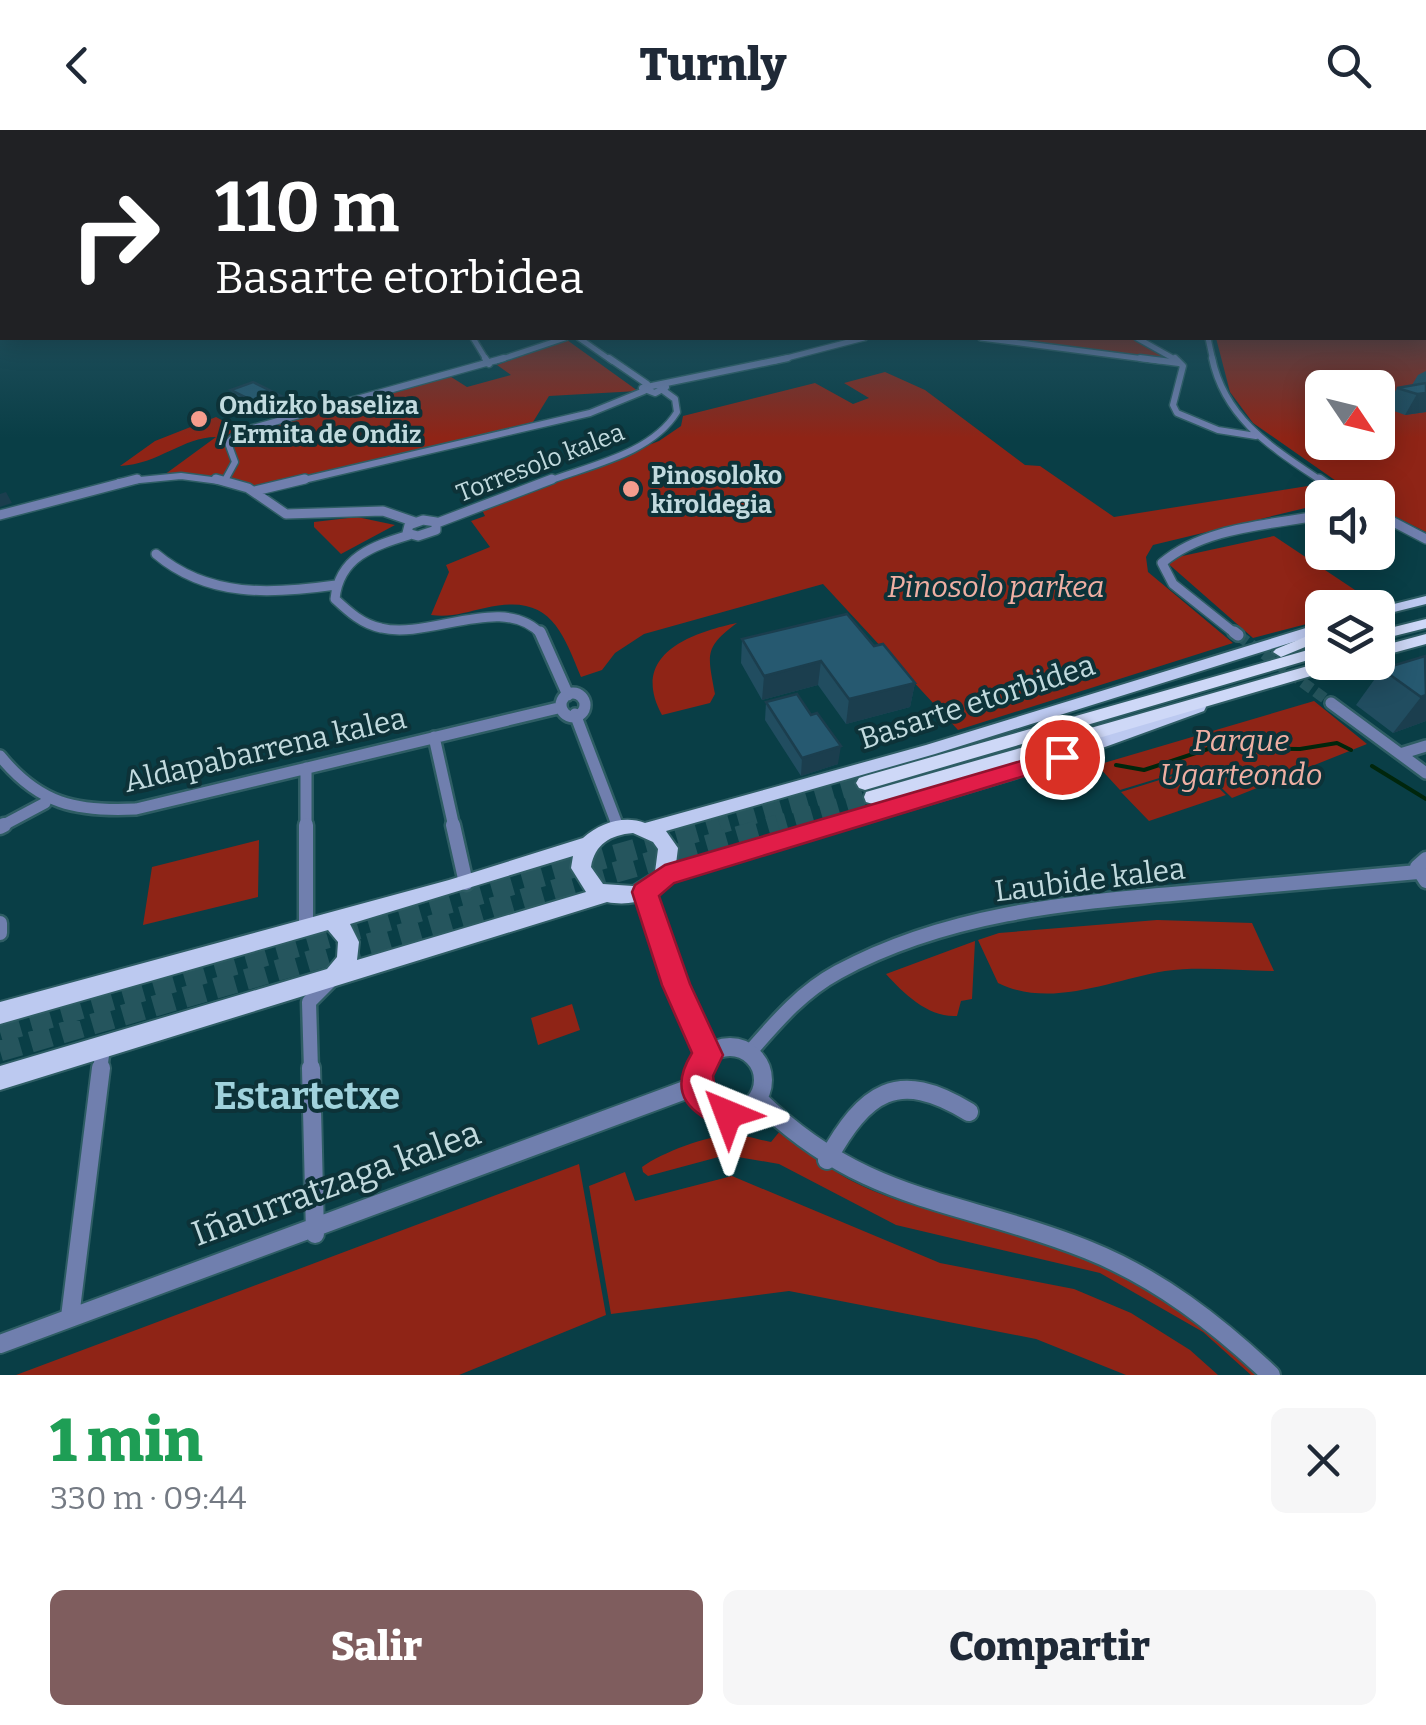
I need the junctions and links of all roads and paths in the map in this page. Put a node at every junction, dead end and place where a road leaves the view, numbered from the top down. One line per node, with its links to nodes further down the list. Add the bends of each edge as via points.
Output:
1 (474, 340): 9 (street)
2 (559, 340): 9 (street)
3 (583, 340): 10 (street, Torresolo kalea)
4 (858, 340): 11 (street)
5 (997, 340): 8 (street)
6 (1142, 340): 8 (street)
7 (1208, 340): 12 (street, via 1222,396)
8 (1180, 363): 12 (street, via 1177,413)
9 (489, 364): 14 (street, via 238,432 230,438 235,462)
10 (646, 388): 11 (street); 15 (street, via 590,413)
11 (664, 388): 19 (street, Torresolo kalea, via 678,412 645,444)
12 (1256, 436): 13 (street)
13 (1321, 480)
14 (224, 482): 15 (street); 16 (street, via 135,480 66,493)
15 (255, 491): 18 (street, via 287,514 364,509)
16 (0, 516)
17 (1305, 519): 30 (street, via 1197,542 1162,562 1173,584)
18 (415, 522): 19 (street); 21 (street, via 406,527)
19 (436, 523): 21 (street, via 429,534)
20 (1395, 523): 22 (street)
21 (409, 534): 24 (street, via 363,552 340,570)
22 (1426, 539)
23 (156, 554): 24 (street, via 188,577 229,588)
24 (336, 585): 42 (street, via 335,598 344,609 375,626 428,629 508,618 536,627)
25 (1426, 600): 26 (main road)
26 (1395, 608)
27 (1426, 622): 28 (highway)
28 (1395, 631)
29 (1305, 633): 55 (main road, Basarte etorbidea)
30 (1238, 634)
31 (1426, 639): 33 (highway)
32 (1305, 643): 40 (highway)
33 (1395, 647)
34 (1426, 650): 36 (highway)
35 (1305, 656): 40 (highway)
36 (1395, 657)
37 (1305, 672): 39 (highway)
38 (1305, 675): 39 (highway)
39 (1278, 680): 41 (highway)
40 (1174, 694): 41 (highway, via 869,790)
41 (1228, 695): 58 (main road, via 1120,738)
42 (568, 696): 44 (street); 45 (street, via 587,701)
43 (1330, 703): 48 (street)
44 (558, 708): 45 (street); 46 (street, Aldapabarrena kalea)
45 (575, 714): 54 (street)
46 (434, 737): 50 (street, Aldapabarrena kalea); 59 (street)
47 (1426, 746): 48 (street)
48 (1400, 754): 51 (street)
49 (0, 756): 52 (street)
50 (306, 768): 52 (street, Aldapabarrena kalea, via 136,808); 64 (street)
51 (1426, 773)
52 (45, 802): 53 (street)
53 (0, 827)
54 (618, 827): 55 (main road); 56 (main road)
55 (648, 830): 58 (main road, via 668,848)
56 (588, 844): 59 (main road); 61 (main road, via 581,868)
57 (1423, 871): 70 (street, Laubide kalea, via 992,915 838,972 790,1005)
58 (665, 875): 60 (main road)
59 (466, 883): 62 (main road)
60 (645, 892): 61 (main road); 71 (street)
61 (606, 894): 66 (main road)
62 (332, 922): 64 (main road); 66 (main road, via 351,945)
63 (0, 923): 65 (street)
64 (306, 928): 68 (main road)
65 (0, 933)
66 (331, 979): 67 (main road)
67 (298, 997): 69 (main road); 77 (street)
68 (0, 1013)
69 (103, 1048): 72 (main road); 78 (street)
70 (748, 1053): 71 (street, via 728,1047); 74 (street, via 764,1079)
71 (708, 1055): 73 (street)
72 (0, 1078)
73 (696, 1086): 74 (street, via 707,1105 728,1114); 77 (street, Iñaurratzaga kalea)
74 (758, 1099): 76 (street)
75 (969, 1112): 76 (street, via 938,1089 868,1098 847,1120)
76 (827, 1160): 80 (street, via 918,1201 1112,1259 1206,1317)
77 (315, 1229): 78 (street, Iñaurratzaga kalea)
78 (70, 1318): 79 (street, Iñaurratzaga kalea)
79 (0, 1344)
80 (1271, 1375)

